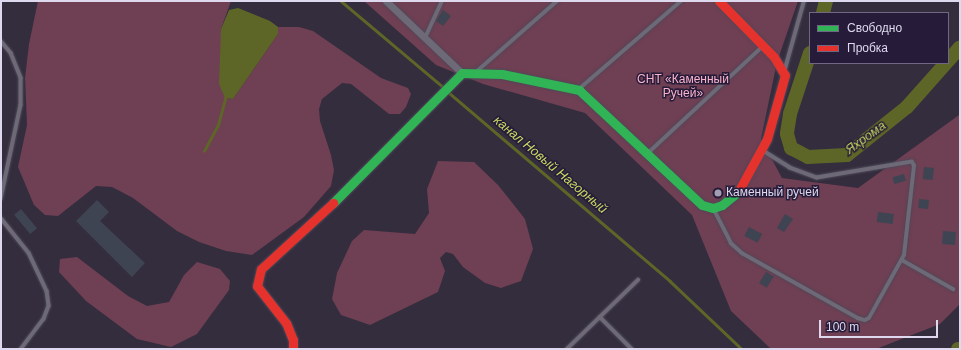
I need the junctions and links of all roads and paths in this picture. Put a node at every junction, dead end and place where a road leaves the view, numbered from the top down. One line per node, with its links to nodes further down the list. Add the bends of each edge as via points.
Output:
1 (386, 1): 7 (street)
2 (442, 1): 7 (lane)
3 (557, 1): 11 (lane)
4 (681, 1): 13 (lane)
5 (804, 1): 10 (lane)
6 (722, 2): 9 (street)
7 (425, 38): 12 (street)
8 (1, 41): 16 (lane, via 11,53 21,78 21,105)
9 (763, 46): 10 (street); 15 (lane)
10 (784, 70): 14 (street, via 784,83)
11 (475, 72): 12 (street); 13 (street, via 502,74)
12 (462, 73): 24 (street, via 315,222 262,268 257,286 286,323)
13 (579, 90): 15 (street)
14 (762, 150): 17 (street, via 738,192); 19 (lane, via 790,168 817,178 912,162 914,166)
15 (647, 153): 17 (street, via 702,205)
16 (1, 199)
17 (714, 208): 19 (lane, via 731,243 742,253 864,320 869,318)
18 (1, 218): 23 (lane, via 29,253 47,291 49,306 44,319)
19 (902, 260): 21 (lane)
20 (638, 280): 22 (lane)
21 (954, 289)
22 (600, 317): 25 (lane); 26 (lane)
23 (21, 349)
24 (294, 349)
25 (567, 349)
26 (632, 349)

